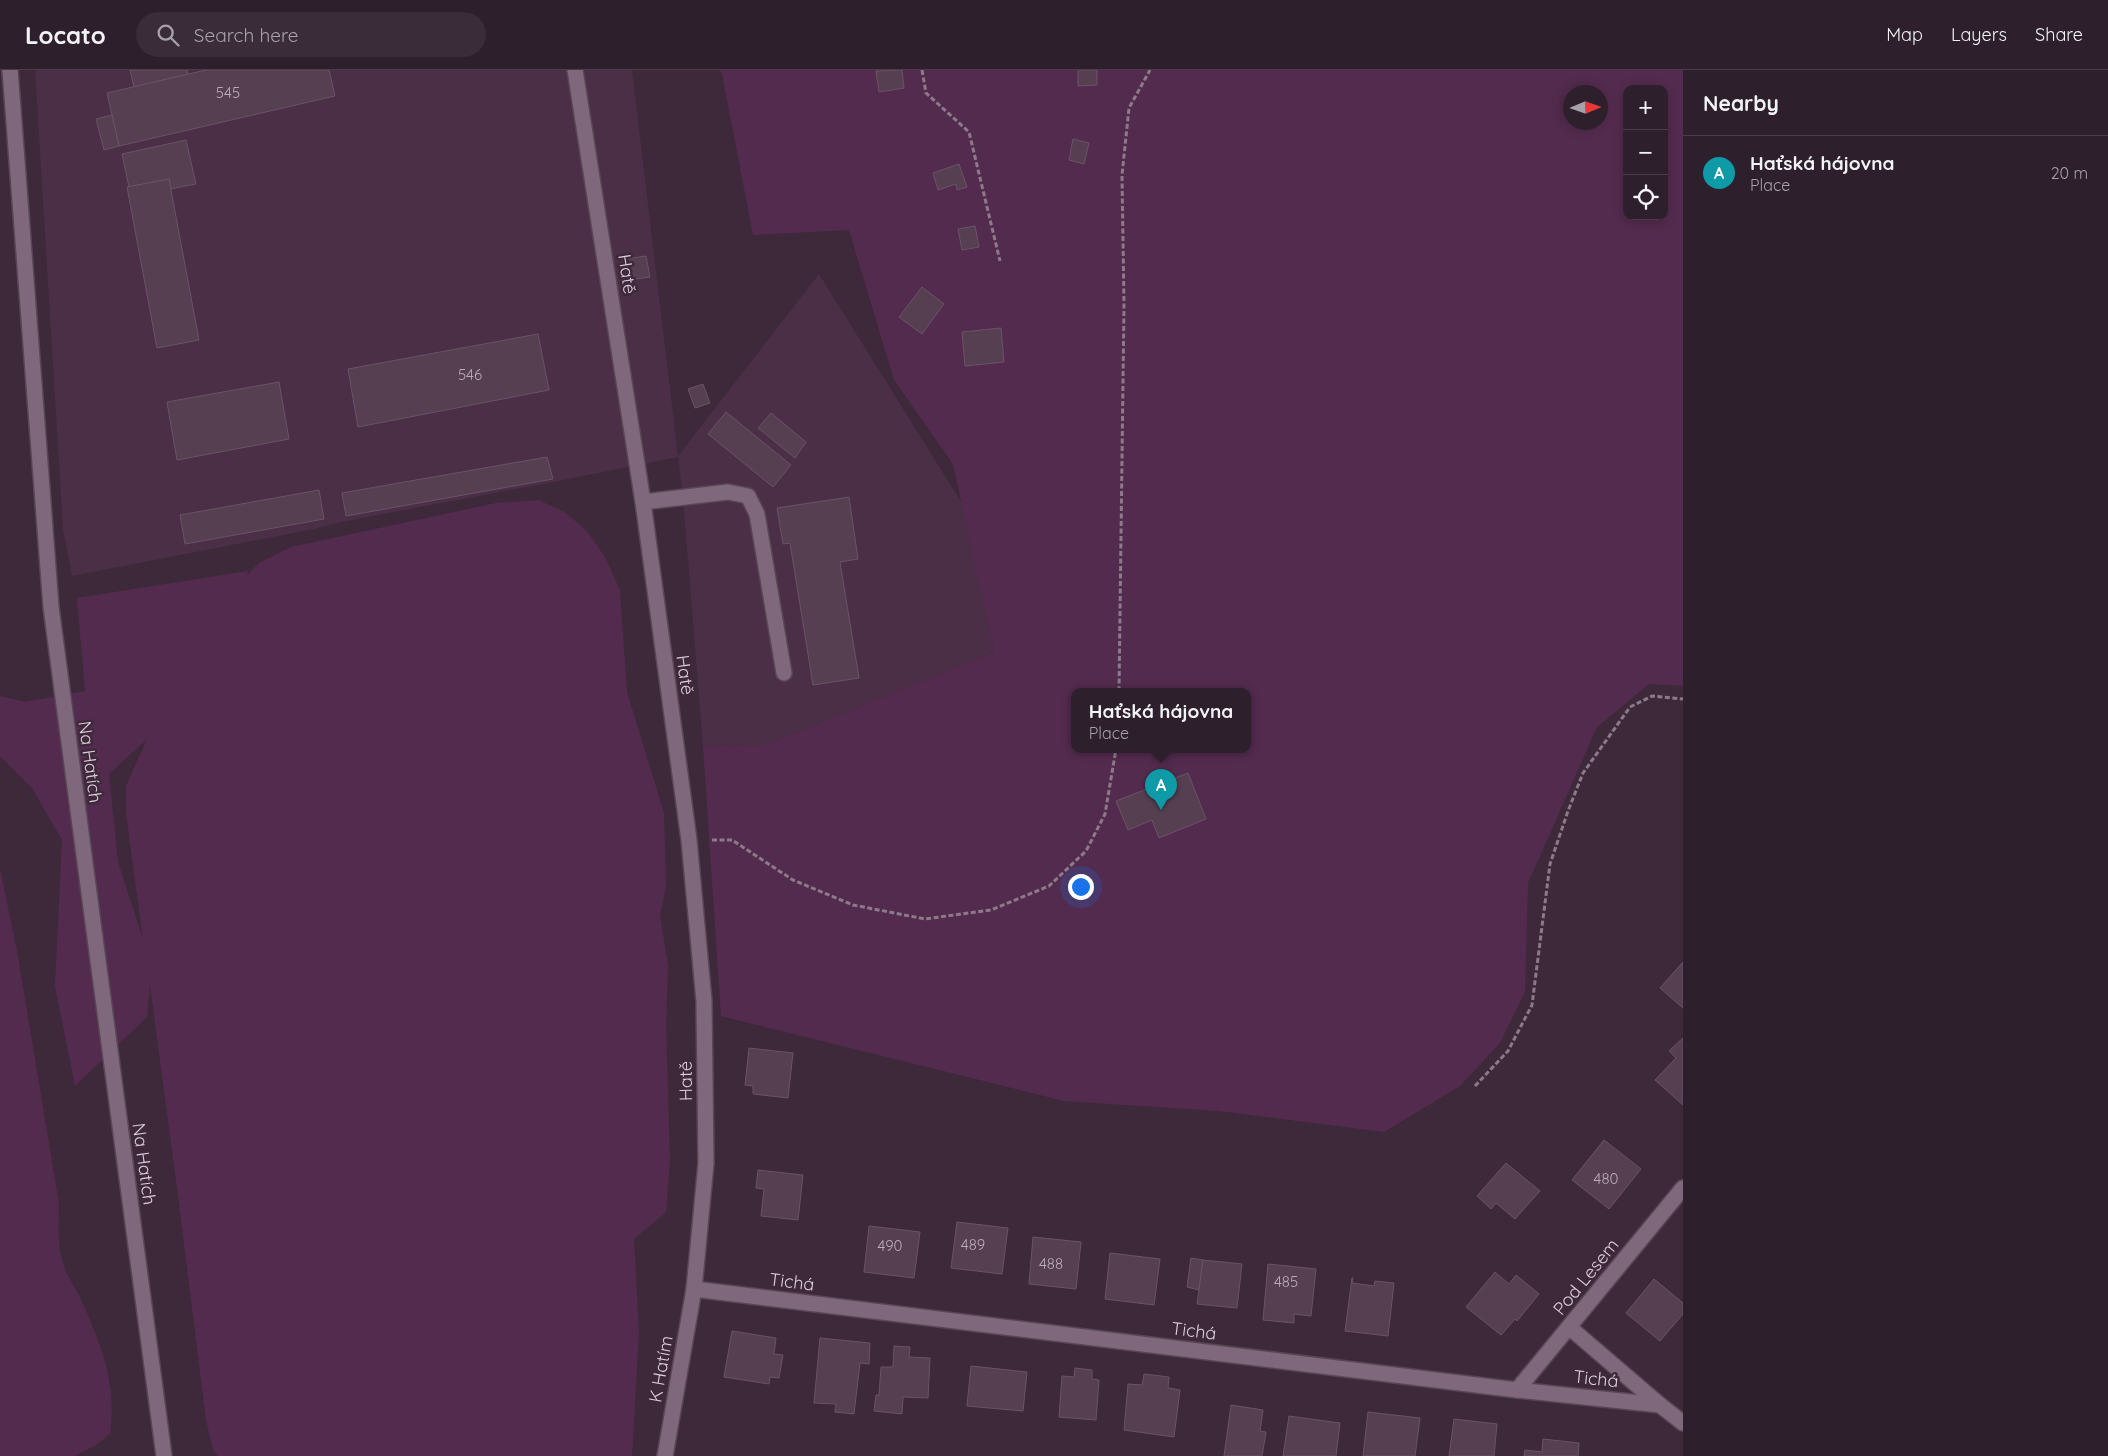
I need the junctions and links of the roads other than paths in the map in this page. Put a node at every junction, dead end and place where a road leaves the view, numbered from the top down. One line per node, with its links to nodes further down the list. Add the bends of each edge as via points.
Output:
1 (10, 70): 11 (street, Na Hatích, via 51,607)
2 (575, 70): 3 (street, Hatě)
3 (643, 502): 4 (street, via 728,492 748,496 757,514); 6 (street, Hatě, via 689,840 704,1020 706,1162)
4 (784, 673)
5 (1683, 1188): 7 (street, Pod Lesem)
6 (694, 1289): 8 (street, Tichá); 12 (street, K Hatím)
7 (1569, 1327): 8 (street, Pod Lesem); 9 (street)
8 (1517, 1390): 9 (street, Tichá)
9 (1660, 1405): 10 (street)
10 (1683, 1423)
11 (164, 1456)
12 (666, 1456)

